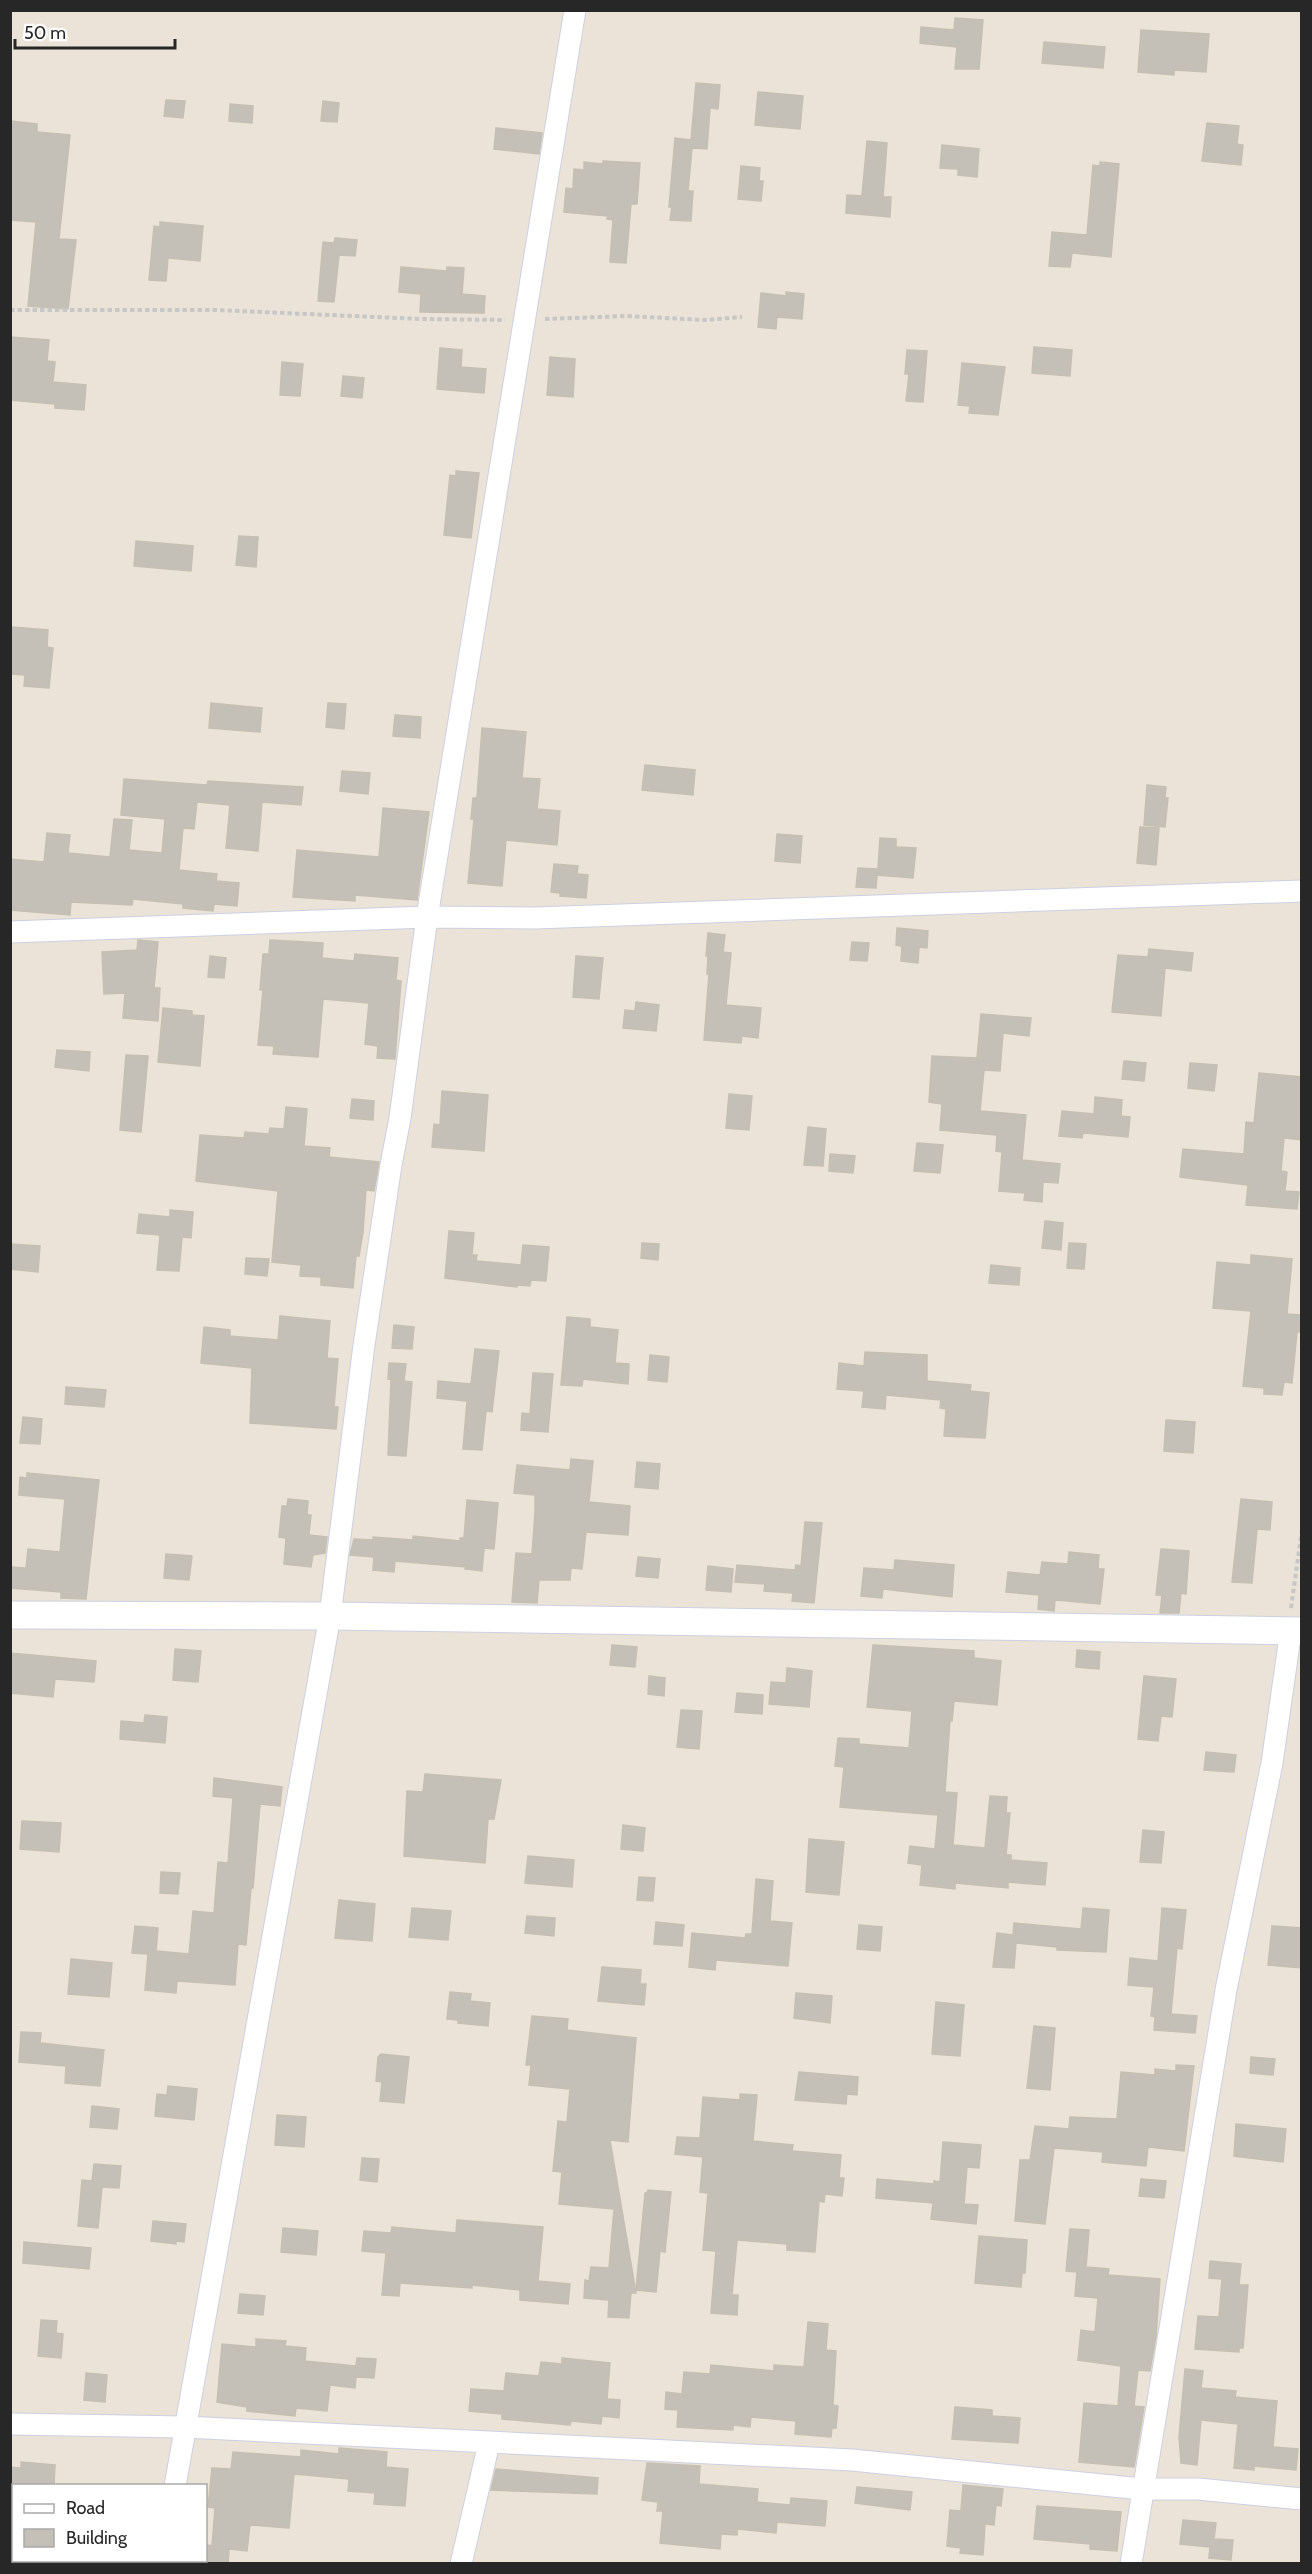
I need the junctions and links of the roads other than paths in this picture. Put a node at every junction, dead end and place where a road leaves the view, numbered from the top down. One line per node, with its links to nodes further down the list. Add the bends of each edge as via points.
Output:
1 (575, 10): 3 (street)
2 (1302, 891): 3 (street, via 535,918)
3 (427, 917): 4 (street); 6 (street)
4 (10, 932)
5 (10, 1615): 6 (street)
6 (330, 1616): 7 (street); 9 (street)
7 (1296, 1630): 12 (street, via 1226,1990)
8 (10, 2424): 9 (street)
9 (184, 2427): 10 (street); 11 (street)
10 (489, 2443): 12 (street, via 852,2460); 14 (street)
11 (175, 2484)
12 (1142, 2489): 13 (street, via 1198,2488); 15 (street)
13 (1302, 2499)
14 (461, 2564)
15 (1131, 2564)

